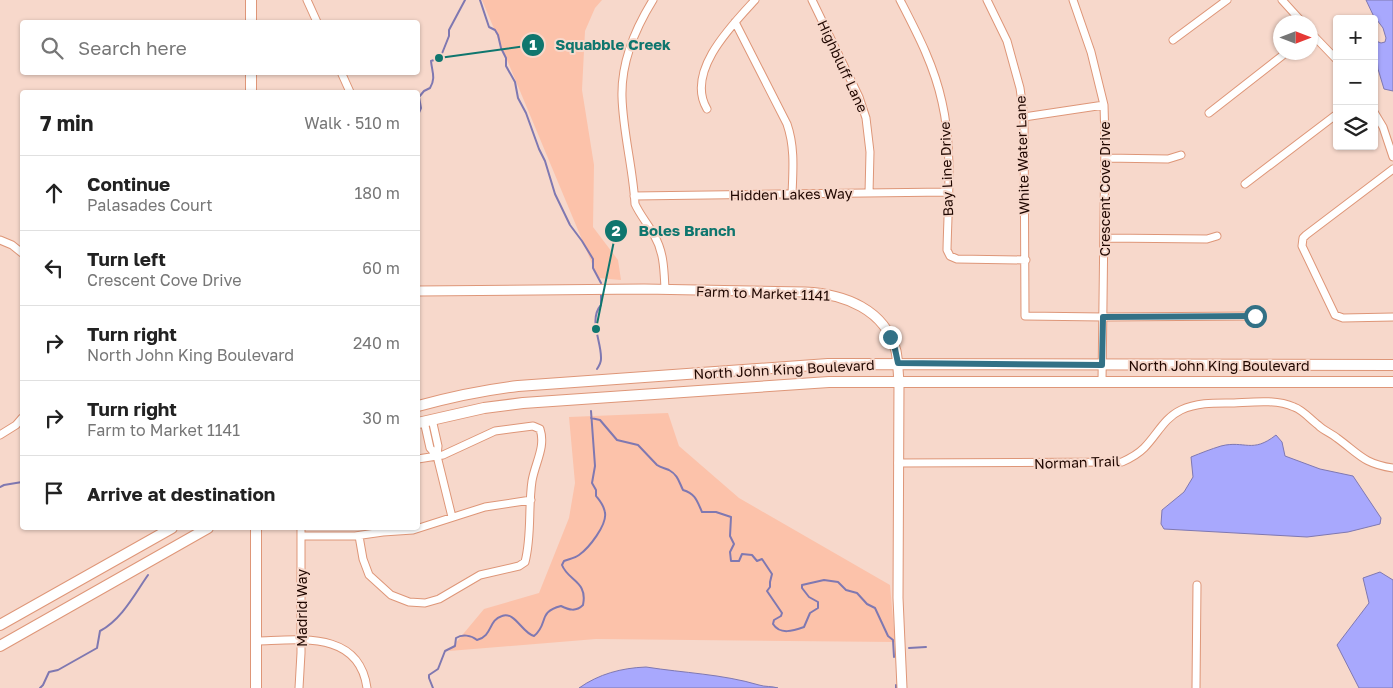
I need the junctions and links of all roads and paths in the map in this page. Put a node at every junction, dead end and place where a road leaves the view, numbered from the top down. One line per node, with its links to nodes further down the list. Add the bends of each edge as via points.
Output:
1 (251, 0): 12 (main road)
2 (307, 0): 13 (street)
3 (653, 0): 37 (street, via 630,44 624,71 623,113)
4 (755, 0): 14 (street)
5 (812, 0): 35 (street, Highbluff Lane, via 866,118 870,152)
6 (900, 0): 34 (street, Bay Line Drive, via 928,57 943,102 947,128)
7 (987, 0): 26 (street, White Water Lane, via 1007,41)
8 (1074, 0): 23 (street, Crescent Cove Drive)
9 (1227, 0): 15 (street)
10 (1282, 0): 11 (street)
11 (1296, 15)
12 (251, 20)
13 (316, 20)
14 (735, 22): 24 (street, via 711,54 702,87 702,100); 36 (street, via 791,136)
15 (1173, 40)
16 (1318, 40): 17 (street)
17 (1333, 56)
18 (1277, 60): 25 (street)
19 (251, 75): 21 (main road)
20 (342, 75): 22 (street)
21 (252, 90)
22 (349, 90)
23 (1104, 106): 26 (street); 31 (street, Crescent Cove Drive)
24 (707, 109)
25 (1209, 113)
26 (1024, 117): 42 (street, White Water Lane)
27 (1333, 117): 33 (street)
28 (1378, 119): 30 (street)
29 (1181, 155): 31 (street, via 1168,159)
30 (1393, 157)
31 (1105, 158): 39 (street, Crescent Cove Drive)
32 (1393, 169): 47 (street, via 1306,235 1302,242 1336,315 1343,318)
33 (1245, 184)
34 (948, 192): 35 (street, Hidden Lakes Way); 42 (street, Bay Line Drive, via 947,250 950,256 957,259)
35 (869, 193): 36 (street, Hidden Lakes Way)
36 (792, 194): 37 (street, Hidden Lakes Way)
37 (634, 196): 43 (street, via 642,218 661,248)
38 (1217, 236): 39 (street, via 1207,239)
39 (1104, 238): 46 (street, Crescent Cove Drive)
40 (0, 240): 41 (street)
41 (20, 251)
42 (1026, 260): 46 (street, White Water Lane, via 1025,316)
43 (664, 289): 44 (street, Farm to Market 1141); 48 (street, Farm to Market 1141, via 805,292 845,298 869,311 882,325 890,337)
44 (420, 291)
45 (1255, 316): 46 (street)
46 (1103, 317): 50 (street, Crescent Cove Drive)
47 (1393, 317)
48 (898, 363): 50 (main road, North John King Boulevard); 51 (main road, North John King Boulevard, via 828,364); 52 (street, Farm to Market 1141)
49 (1393, 364): 50 (main road, North John King Boulevard)
50 (1102, 365): 53 (street, Crescent Cove Drive)
51 (642, 378): 55 (main road); 56 (main road, North John King Boulevard, via 482,390)
52 (899, 382): 53 (main road, North John King Boulevard); 55 (main road, North John King Boulevard, via 830,382); 62 (street, Farm to Market 1141)
53 (1102, 382): 54 (main road, North John King Boulevard)
54 (1393, 382)
55 (643, 394): 58 (main road, North John King Boulevard, via 523,403)
56 (421, 405): 58 (main road)
57 (20, 420): 59 (street)
58 (426, 421): 60 (street, via 430,448)
59 (0, 435)
60 (437, 456): 61 (street); 64 (street, via 494,431 533,426 540,429 542,449 532,481); 65 (street)
61 (420, 460)
62 (898, 463): 63 (street, Norman Trail, via 1122,462 1135,456 1158,428 1183,409 1207,403 1262,402 1296,407 1362,459); 82 (street, Farm to Market 1141)
63 (1393, 468)
64 (531, 500): 65 (street); 73 (street, via 527,553 522,565 480,575 439,599 425,603 409,602 391,595 369,575)
65 (452, 516): 66 (street)
66 (420, 528)
67 (168, 530): 75 (main road)
68 (204, 530): 78 (main road)
69 (256, 530): 77 (main road)
70 (301, 530): 72 (street, Madrid Way)
71 (406, 530): 73 (street)
72 (301, 536): 73 (street); 76 (street, Madrid Way)
73 (359, 536)
74 (1197, 585): 83 (street)
75 (0, 625)
76 (302, 640): 77 (street); 80 (street, Madrid Way); 81 (street, via 324,641 344,649 361,668)
77 (256, 641): 79 (main road)
78 (0, 646)
79 (256, 688)
80 (299, 688)
81 (367, 688)
82 (902, 688)
83 (1196, 688)

